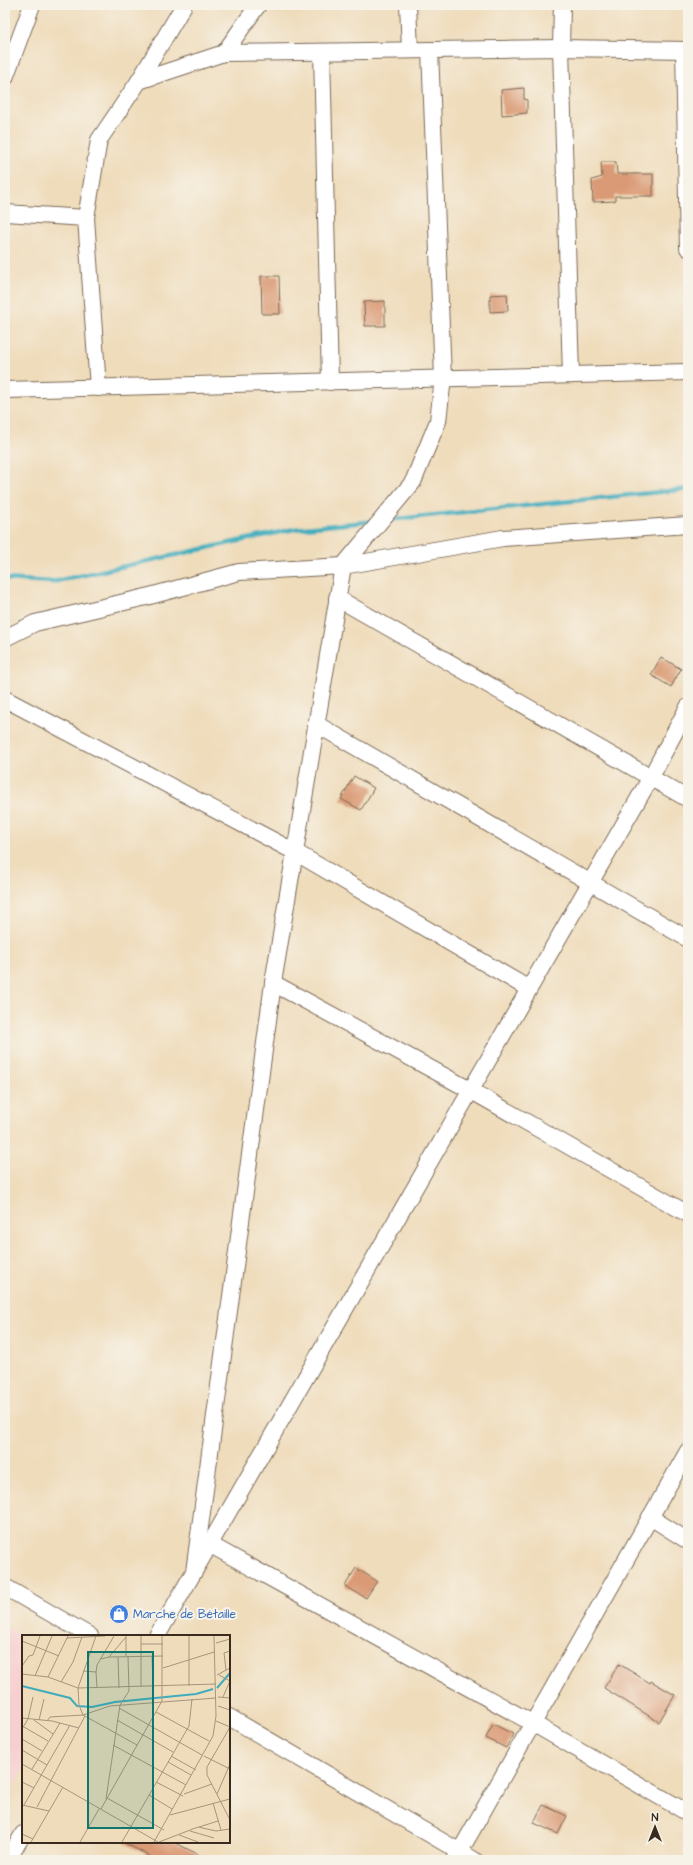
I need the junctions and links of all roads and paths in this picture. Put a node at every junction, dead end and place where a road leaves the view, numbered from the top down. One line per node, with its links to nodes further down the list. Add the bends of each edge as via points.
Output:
1 (32, 5): 12 (street)
2 (184, 5): 13 (street)
3 (258, 5): 11 (street)
4 (408, 5): 7 (street)
5 (562, 5): 6 (street)
6 (561, 48): 8 (street); 9 (street); 18 (street)
7 (410, 50): 8 (street); 10 (street)
8 (430, 50): 19 (street)
9 (686, 50): 16 (street)
10 (322, 52): 11 (street); 20 (street)
11 (224, 53): 13 (street)
12 (5, 78)
13 (139, 81): 15 (street, via 99,140)
14 (5, 213): 15 (street)
15 (86, 218): 21 (street)
16 (688, 248)
17 (688, 372): 18 (street)
18 (571, 375): 19 (street)
19 (443, 378): 20 (street); 24 (street, via 438,421 413,482)
20 (330, 382): 21 (street)
21 (98, 388): 22 (street)
22 (5, 390)
23 (688, 525): 24 (street, via 503,538)
24 (343, 566): 25 (street); 26 (street, via 239,572 35,623)
25 (337, 598): 29 (street); 30 (street)
26 (5, 638)
27 (5, 699): 32 (street)
28 (688, 707): 30 (street)
29 (316, 724): 32 (street); 33 (street)
30 (651, 777): 31 (street); 33 (street)
31 (688, 798)
32 (295, 852): 35 (street); 36 (street)
33 (590, 883): 34 (street); 36 (street)
34 (688, 939)
35 (272, 983): 37 (street); 43 (street)
36 (529, 989): 37 (street)
37 (470, 1090): 38 (street); 42 (street)
38 (688, 1214)
39 (688, 1451): 40 (street)
40 (650, 1517): 41 (street); 48 (street)
41 (688, 1541)
42 (209, 1544): 43 (street); 48 (street)
43 (194, 1572): 46 (street)
44 (5, 1587): 45 (street)
45 (88, 1635)
46 (158, 1635)
47 (230, 1718): 51 (street)
48 (534, 1724): 49 (street); 51 (street)
49 (688, 1813)
50 (22, 1836): 52 (street)
51 (463, 1857)
52 (8, 1860)

